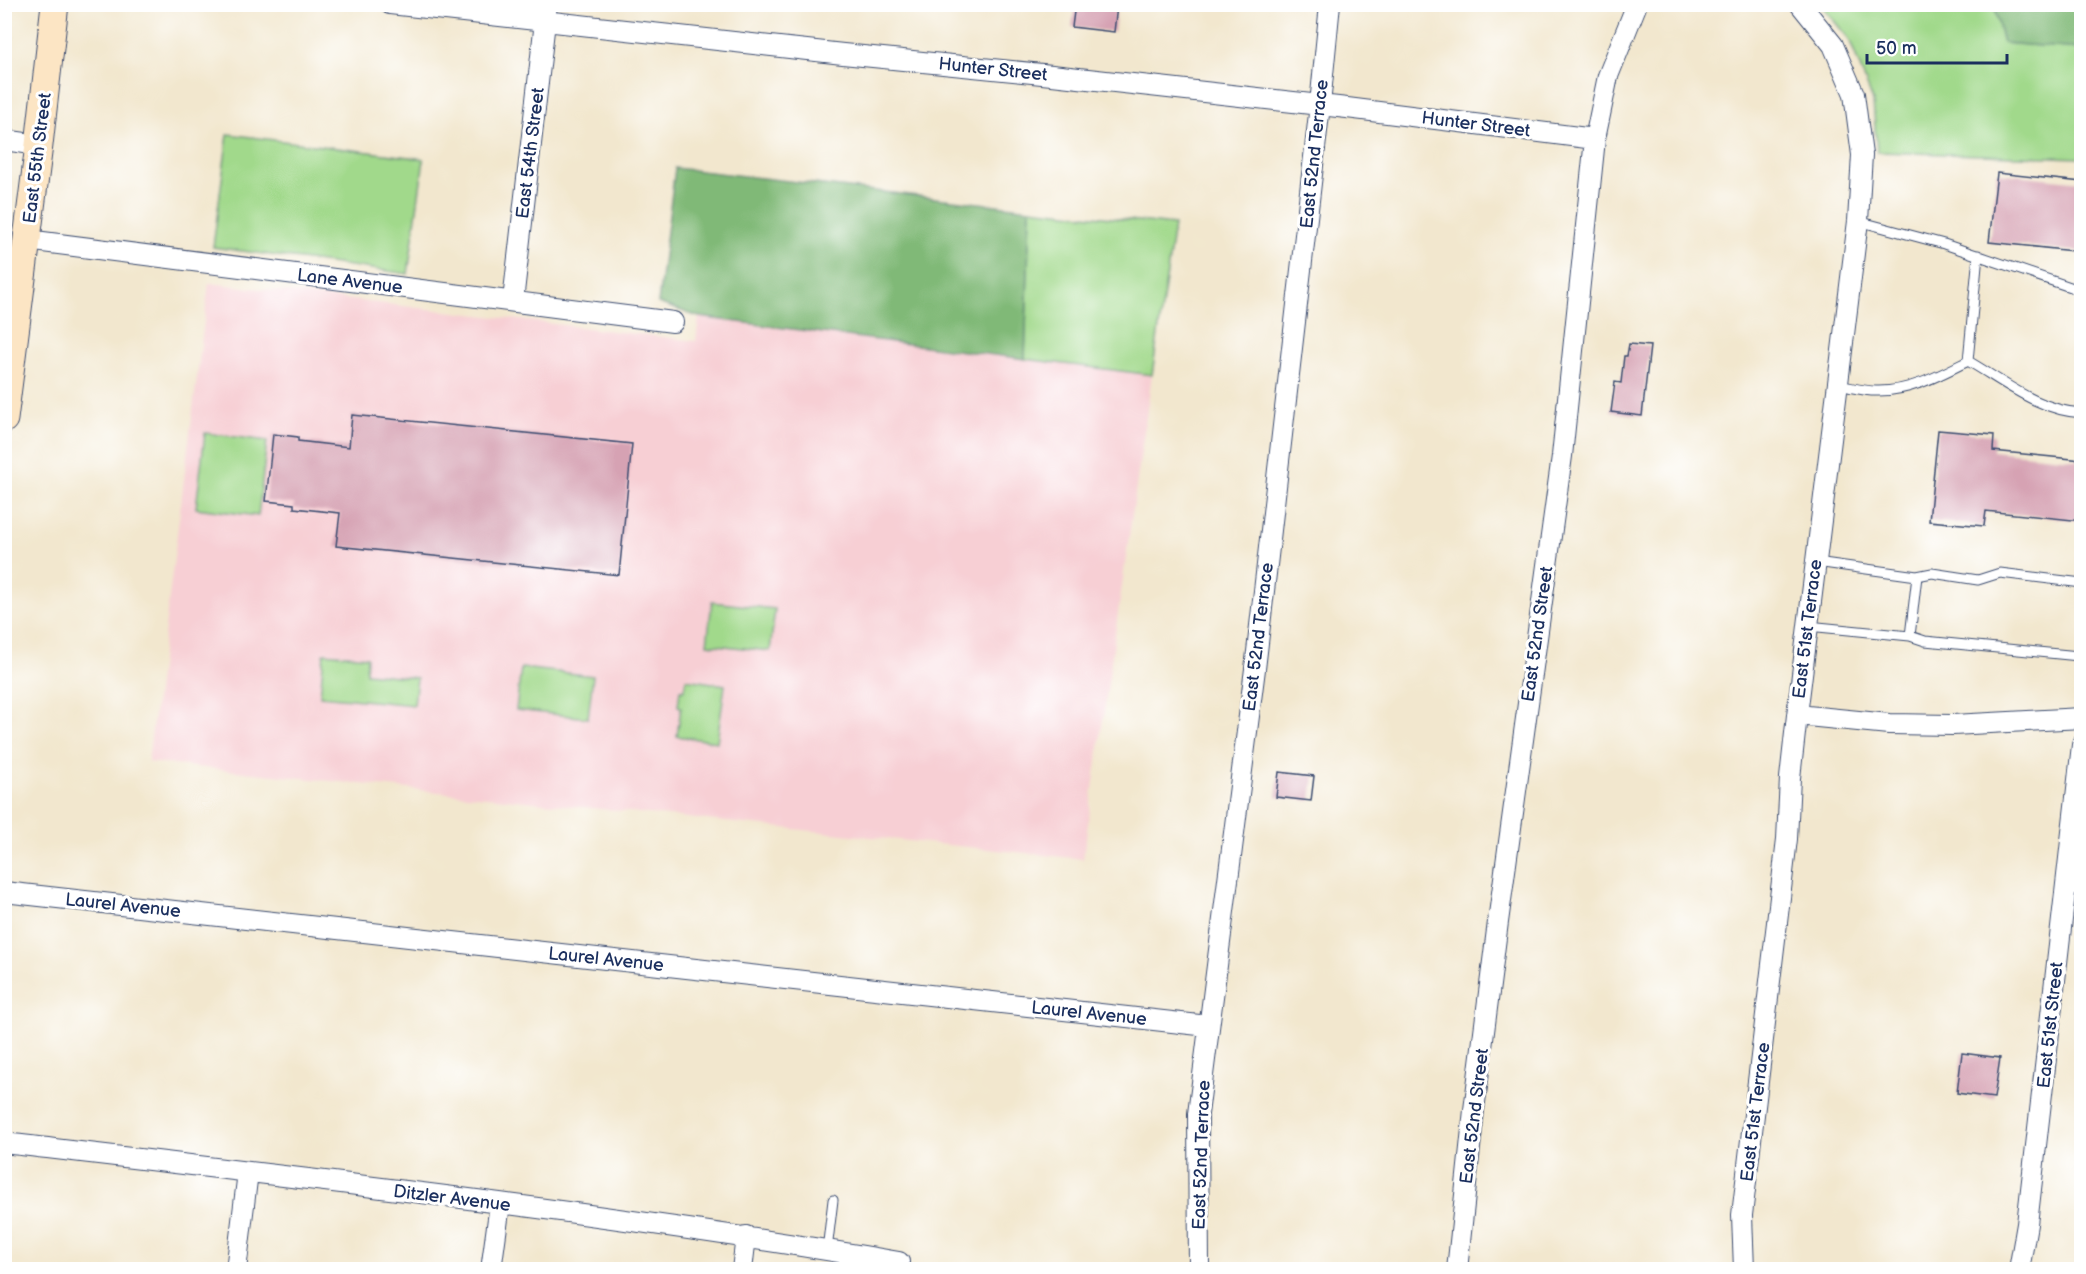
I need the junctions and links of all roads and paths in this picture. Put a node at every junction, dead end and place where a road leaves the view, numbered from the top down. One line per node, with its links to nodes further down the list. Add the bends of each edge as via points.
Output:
1 (55, 4): 10 (street, East 55th Street)
2 (390, 4): 6 (street, Hunter Street)
3 (1330, 4): 7 (street, East 52nd Terrace)
4 (1637, 4): 8 (street, East 52nd Street, via 1608,76)
5 (1800, 4): 11 (street, East 51st Terrace, via 1833,45 1854,94 1862,154)
6 (546, 13): 7 (street, Hunter Street); 15 (street, East 54th Street)
7 (1320, 105): 8 (street, Hunter Street); 31 (street, East 52nd Terrace, via 1255,669)
8 (1594, 139): 43 (street, East 52nd Street, via 1562,456 1498,922)
9 (4, 140): 10 (street)
10 (39, 145): 12 (street, East 55th Street)
11 (1858, 221): 13 (lane); 18 (street, East 51st Terrace)
12 (27, 240): 15 (street, Lane Avenue); 20 (street, East 55th Street)
13 (1978, 255): 14 (lane); 17 (lane)
14 (2082, 291)
15 (513, 301): 16 (street, Lane Avenue)
16 (673, 322)
17 (1968, 361): 18 (lane, via 1904,388 1879,391); 19 (lane, via 2039,403)
18 (1838, 385): 21 (street, East 51st Terrace)
19 (2082, 412)
20 (4, 418)
21 (1816, 562): 22 (lane); 24 (street, East 51st Terrace)
22 (1917, 576): 23 (lane, via 1932,573 1978,580 2000,573); 25 (lane)
23 (2082, 583)
24 (1808, 626): 25 (lane); 27 (street, East 51st Terrace)
25 (1910, 636): 26 (lane, via 1925,641)
26 (2079, 656)
27 (1797, 715): 28 (street, via 1889,724 1953,725); 44 (street, East 51st Terrace, via 1787,839 1742,1215)
28 (2082, 717)
29 (2082, 745): 45 (street, East 51st Street, via 2028,1224)
30 (4, 892): 31 (street, Laurel Avenue)
31 (1208, 1026): 42 (street, East 52nd Terrace, via 1198,1114)
32 (4, 1143): 33 (street, Ditzler Avenue)
33 (248, 1172): 35 (street, Ditzler Avenue); 39 (street)
34 (833, 1200): 37 (lane)
35 (501, 1204): 36 (street, Ditzler Avenue); 40 (street)
36 (746, 1236): 37 (street, Ditzler Avenue); 41 (street)
37 (827, 1250): 38 (street, Ditzler Avenue)
38 (899, 1262)
39 (236, 1269)
40 (491, 1269)
41 (742, 1269)
42 (1199, 1269)
43 (1457, 1269)
44 (1744, 1269)
45 (2019, 1269)

